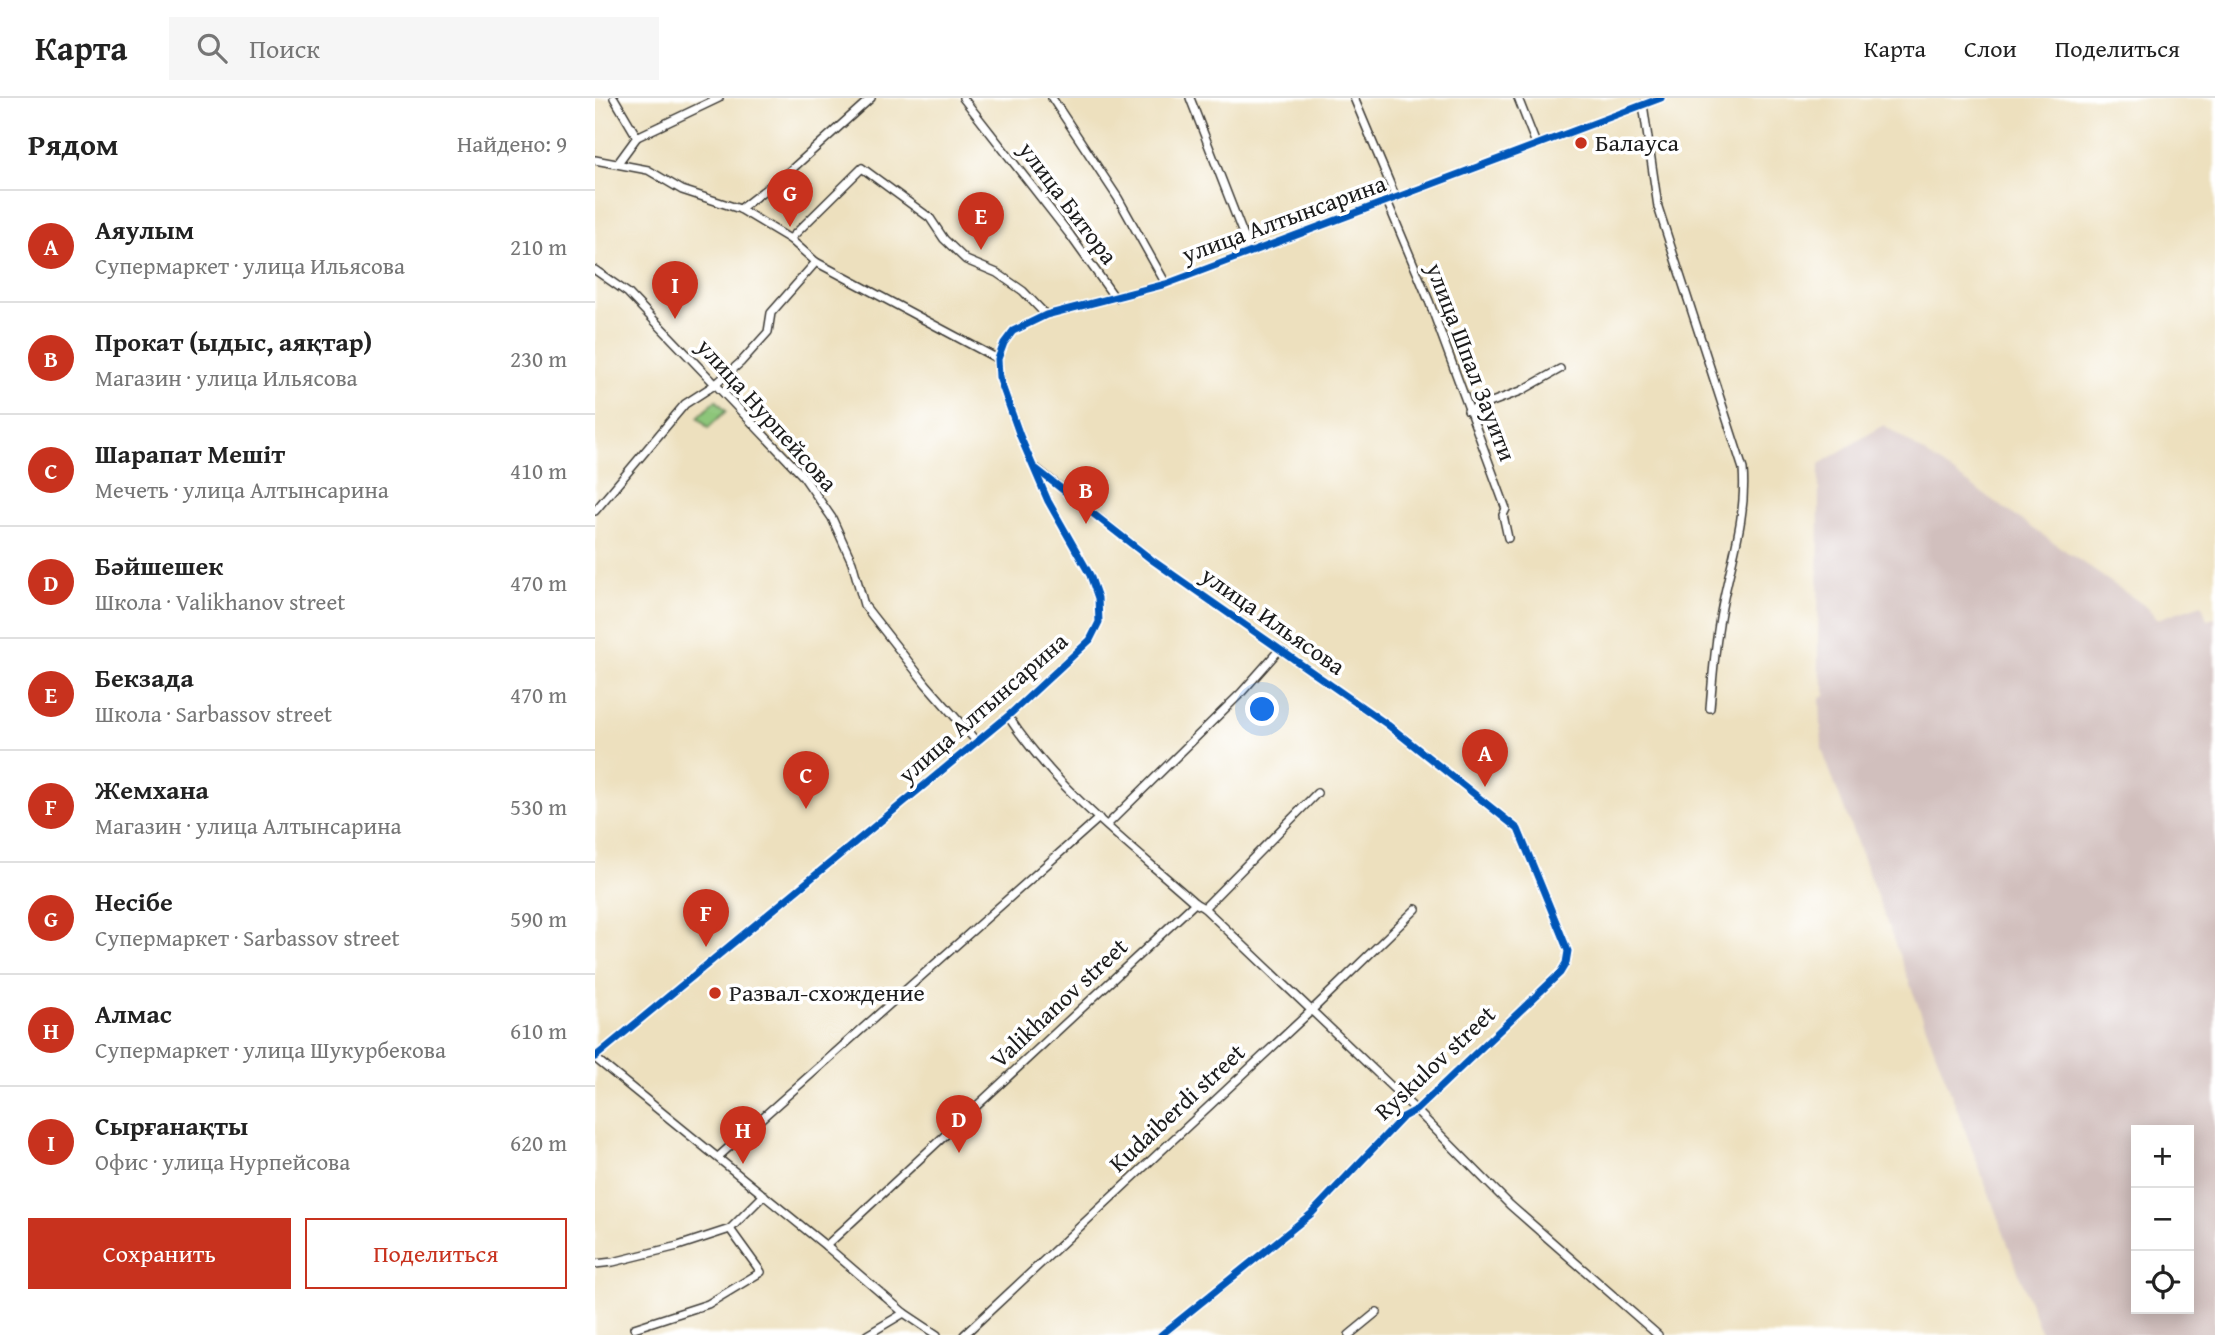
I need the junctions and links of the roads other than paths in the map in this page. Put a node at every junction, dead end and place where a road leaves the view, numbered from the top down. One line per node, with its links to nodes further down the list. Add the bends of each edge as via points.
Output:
1 (614, 98): 11 (street)
2 (719, 98): 11 (street)
3 (871, 98): 17 (street)
4 (963, 98): 23 (street, улица Битора)
5 (1052, 98): 22 (street, via 1118,198)
6 (1190, 98): 19 (street)
7 (1353, 98): 15 (street)
8 (1518, 98): 12 (street)
9 (1661, 98): 10 (street, улица Алтынсарина)
10 (1643, 104): 12 (street, улица Алтынсарина); 33 (street, via 1658,207 1744,480 1742,516 1714,648)
11 (637, 137): 14 (street)
12 (1536, 144): 15 (street, улица Алтынсарина)
13 (595, 160): 14 (street)
14 (618, 163): 17 (street, via 648,170 683,190)
15 (1395, 198): 16 (street, улица Алтынсарина)
16 (1387, 201): 19 (street, улица Алтынсарина); 28 (street, улица Шпал Зауити)
17 (740, 209): 18 (street)
18 (790, 239): 20 (street); 24 (street, via 862,168 930,218 966,260 997,273)
19 (1250, 252): 22 (street, улица Алтынсарина)
20 (816, 262): 25 (street); 27 (street, via 771,313 768,332)
21 (595, 270): 27 (street, улица Нурпейсова, via 628,293)
22 (1166, 284): 23 (street, улица Алтынсарина)
23 (1115, 298): 24 (street, улица Алтынсарина)
24 (1046, 315): 25 (street, улица Алтынсарина, via 1013,331)
25 (998, 359): 29 (street, улица Алтынсарина, via 999,377)
26 (1560, 369): 28 (street)
27 (716, 384): 30 (street, via 685,404); 35 (street, улица Нурпейсова, via 803,476 832,517 864,605)
28 (1468, 411): 31 (street, улица Шпал Зауити, via 1506,509)
29 (1033, 466): 32 (street, улица Ильясова, via 1152,560); 34 (street, улица Алтынсарина, via 1090,575 1098,598 1099,622 1090,640)
30 (595, 511)
31 (1508, 538)
32 (1280, 649): 37 (street, улица Ильясова, via 1388,725); 39 (street, via 1233,702)
33 (1710, 708)
34 (1008, 716): 35 (street, улица Алтынсарина); 38 (street, via 1024,741)
35 (977, 742): 44 (street, улица Алтынсарина)
36 (1317, 793): 41 (street)
37 (1490, 806): 45 (street, Ryskulov street, via 1518,829 1568,951 1566,963)
38 (1099, 818): 39 (street); 46 (street)
39 (1107, 825): 40 (street)
40 (1195, 903): 41 (street); 49 (street, Valikhanov street)
41 (1204, 908): 43 (street)
42 (1416, 909): 43 (street, Kudaiberdi street)
43 (1312, 1010): 45 (street); 56 (street, Kudaiberdi street)
44 (595, 1058): 46 (street)
45 (1416, 1110): 57 (street, Ryskulov street, via 1403,1117 1311,1214); 59 (street, via 1510,1205)
46 (717, 1157): 47 (street)
47 (764, 1195): 48 (street); 49 (street)
48 (730, 1229): 50 (street); 53 (street, via 761,1272 708,1304)
49 (826, 1246): 52 (street)
50 (595, 1264)
51 (1377, 1312): 58 (street)
52 (904, 1313): 54 (street); 55 (street)
53 (634, 1328)
54 (867, 1335)
55 (937, 1335)
56 (964, 1335)
57 (1161, 1335)
58 (1349, 1335)
59 (1658, 1335)

